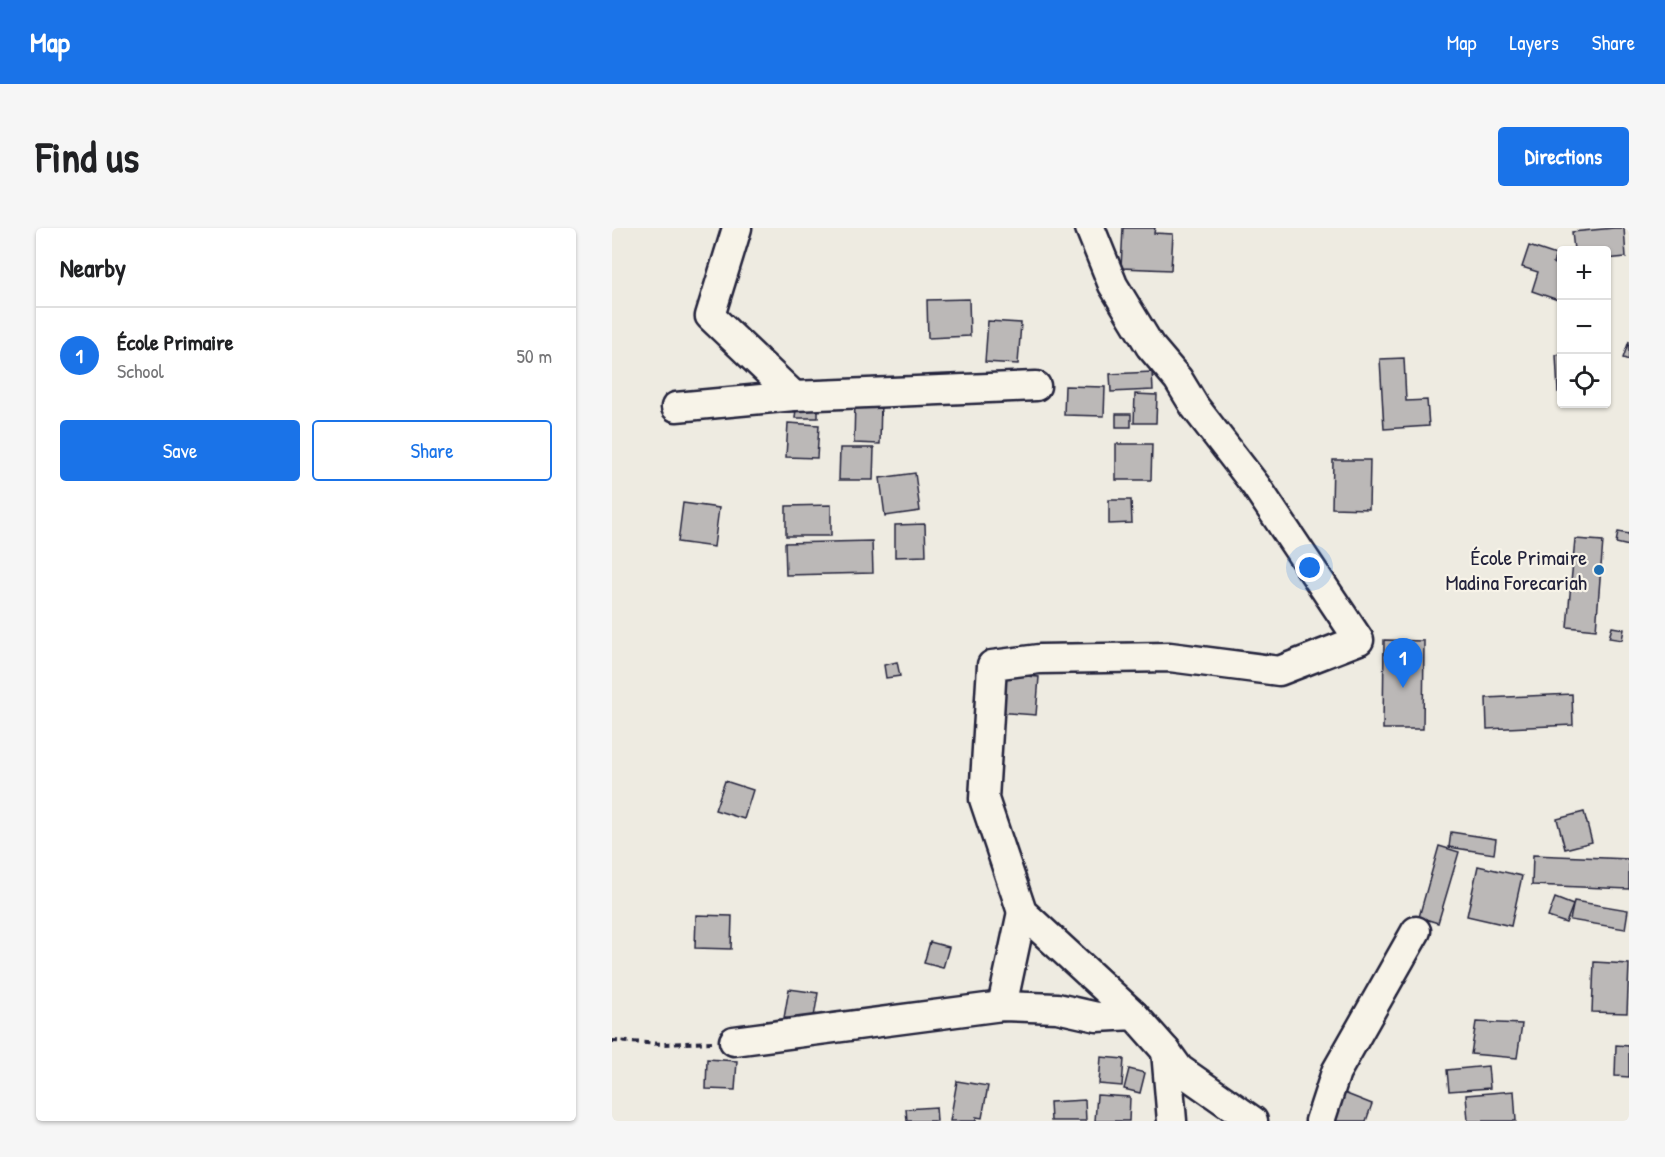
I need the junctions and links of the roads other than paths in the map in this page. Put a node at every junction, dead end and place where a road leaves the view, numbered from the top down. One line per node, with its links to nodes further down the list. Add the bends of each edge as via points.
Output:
1 (737, 228): 4 (street, via 710,316)
2 (1090, 228): 6 (street, via 1113,285 1150,346 1256,486 1359,640 1279,670 1170,657 1039,659 992,665 984,799)
3 (1036, 386): 4 (street)
4 (794, 396): 5 (street)
5 (676, 407)
6 (1022, 912): 8 (street); 9 (street)
7 (1416, 931): 14 (street, via 1335,1072)
8 (1002, 1006): 9 (street, via 1057,1008 1097,1017); 10 (street)
9 (1134, 1015): 11 (street)
10 (734, 1041)
11 (1166, 1051): 12 (street); 13 (street, via 1179,1069)
12 (1172, 1121)
13 (1253, 1121)
14 (1320, 1121)

